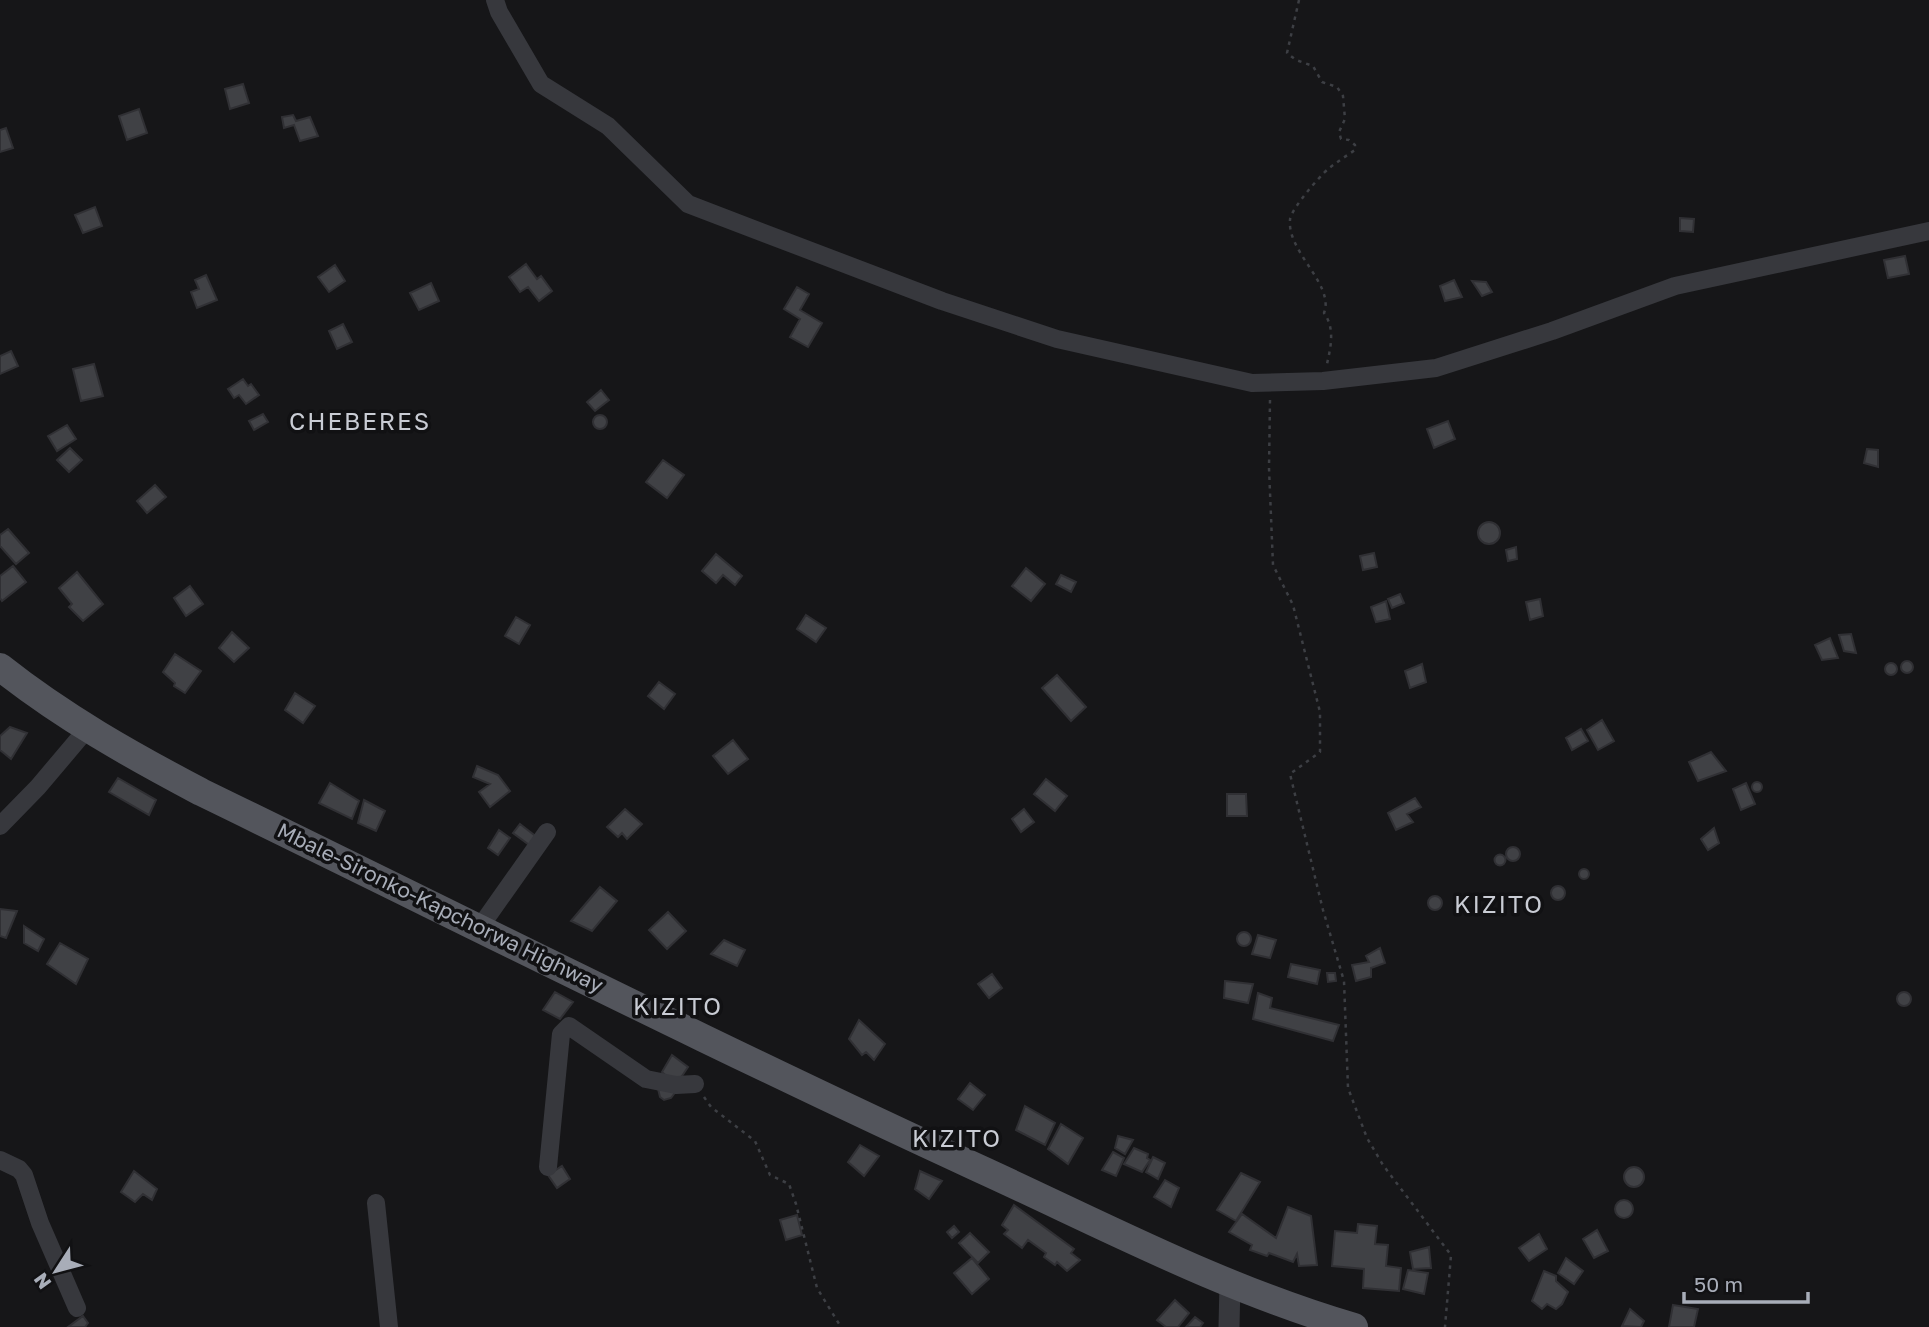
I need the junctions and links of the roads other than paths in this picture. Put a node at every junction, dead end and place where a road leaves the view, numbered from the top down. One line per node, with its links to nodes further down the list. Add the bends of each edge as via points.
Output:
1 (495, 0): 2 (street, via 541,84 608,126 688,204 942,301 1057,339 1252,383 1323,381 1436,368 1675,286)
2 (1929, 231)
3 (0, 667): 4 (main road, Mbale-Sironko-Kapchorwa Highway)
4 (87, 729): 5 (street); 7 (main road, Mbale-Sironko-Kapchorwa Highway, via 201,792)
5 (0, 826)
6 (547, 832): 7 (street)
7 (480, 927): 12 (main road, Mbale-Sironko-Kapchorwa Highway, via 907,1135)
8 (695, 1084): 10 (street, via 646,1079 569,1026 561,1034)
9 (0, 1160): 13 (street, via 24,1175)
10 (548, 1167)
11 (376, 1203): 14 (street)
12 (1230, 1283): 15 (street); 16 (main road, Mbale-Sironko-Kapchorwa Highway, via 1301,1312)
13 (77, 1308)
14 (389, 1327)
15 (1229, 1327)
16 (1354, 1327)

